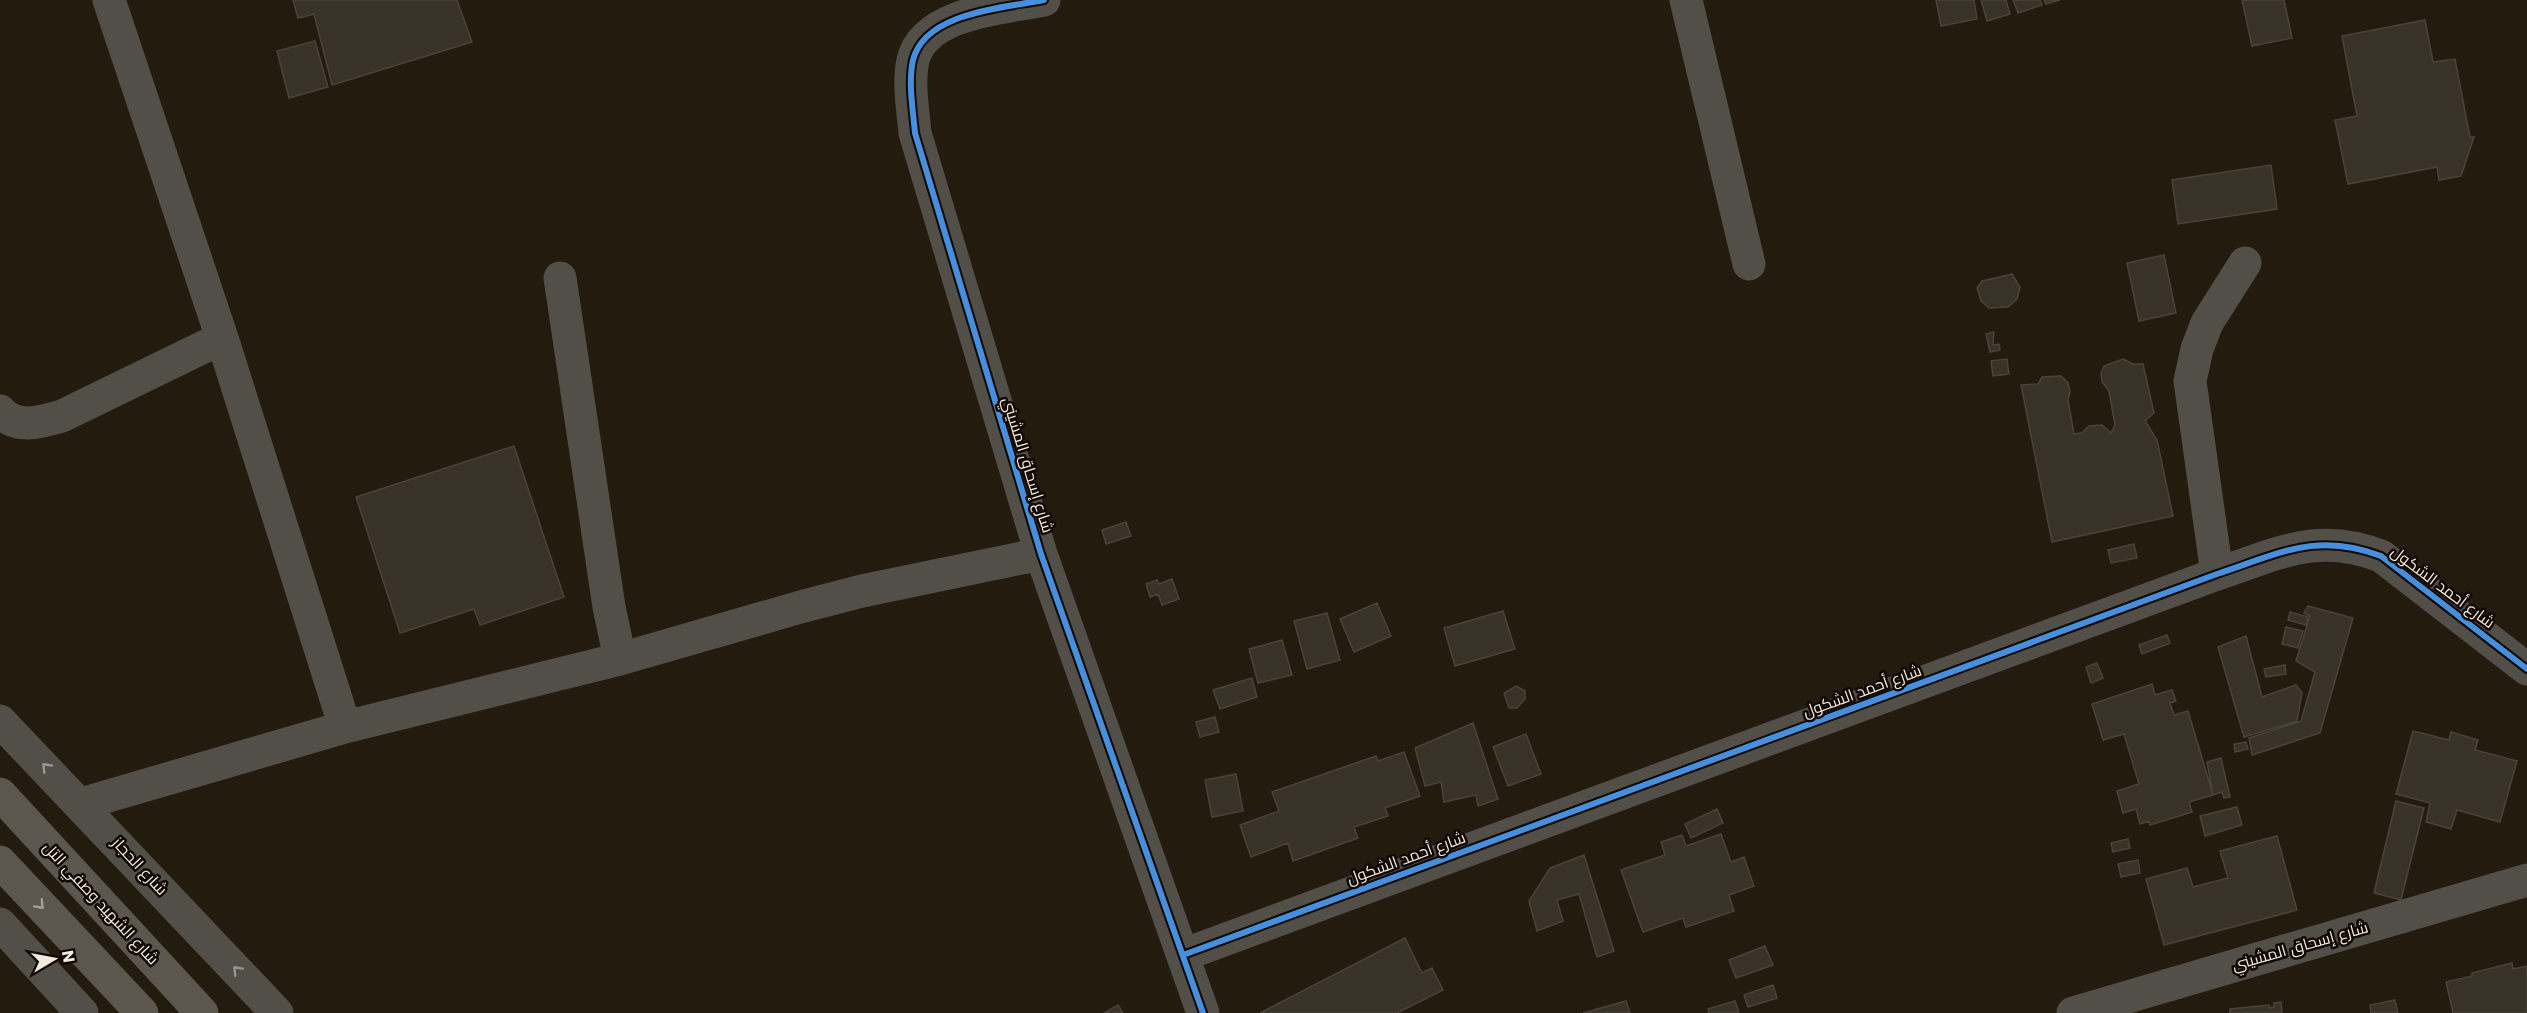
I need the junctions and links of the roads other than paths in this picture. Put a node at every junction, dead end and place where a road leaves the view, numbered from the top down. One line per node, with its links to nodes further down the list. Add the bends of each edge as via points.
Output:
1 (110, 0): 7 (street)
2 (1044, 0): 9 (street, شارع إسحاق المشيني, via 953,18 929,34 914,58 911,89 915,133)
3 (1686, 0): 5 (street)
4 (2245, 263): 10 (street, via 2207,322 2190,381)
5 (1749, 264)
6 (560, 278): 11 (street)
7 (222, 338): 8 (street, via 62,416 40,423 20,423 7,419); 14 (street)
8 (0, 411)
9 (1041, 554): 11 (street, via 862,591); 20 (street, شارع إسحاق المشيني)
10 (2217, 574): 12 (street, شارع أحمد الشكول, via 2308,544 2358,546 2401,570); 20 (street, شارع أحمد الشكول)
11 (620, 659): 14 (street)
12 (2527, 669)
13 (0, 721): 16 (street, شارع الحجاز, one-way to 13)
14 (345, 726): 16 (street)
15 (10, 804): 23 (main road, شارع الشهيد وصفي التل)
16 (81, 804): 24 (street, شارع الحجاز, one-way to 16)
17 (0, 862): 22 (main road, one-way to 22)
18 (2527, 880): 26 (street, شارع إسحاق المشيني)
19 (0, 924): 21 (street)
20 (1183, 955): 25 (street, شارع إسحاق المشيني)
21 (82, 1013)
22 (142, 1013)
23 (202, 1013)
24 (277, 1013)
25 (1203, 1013)
26 (2073, 1013)

